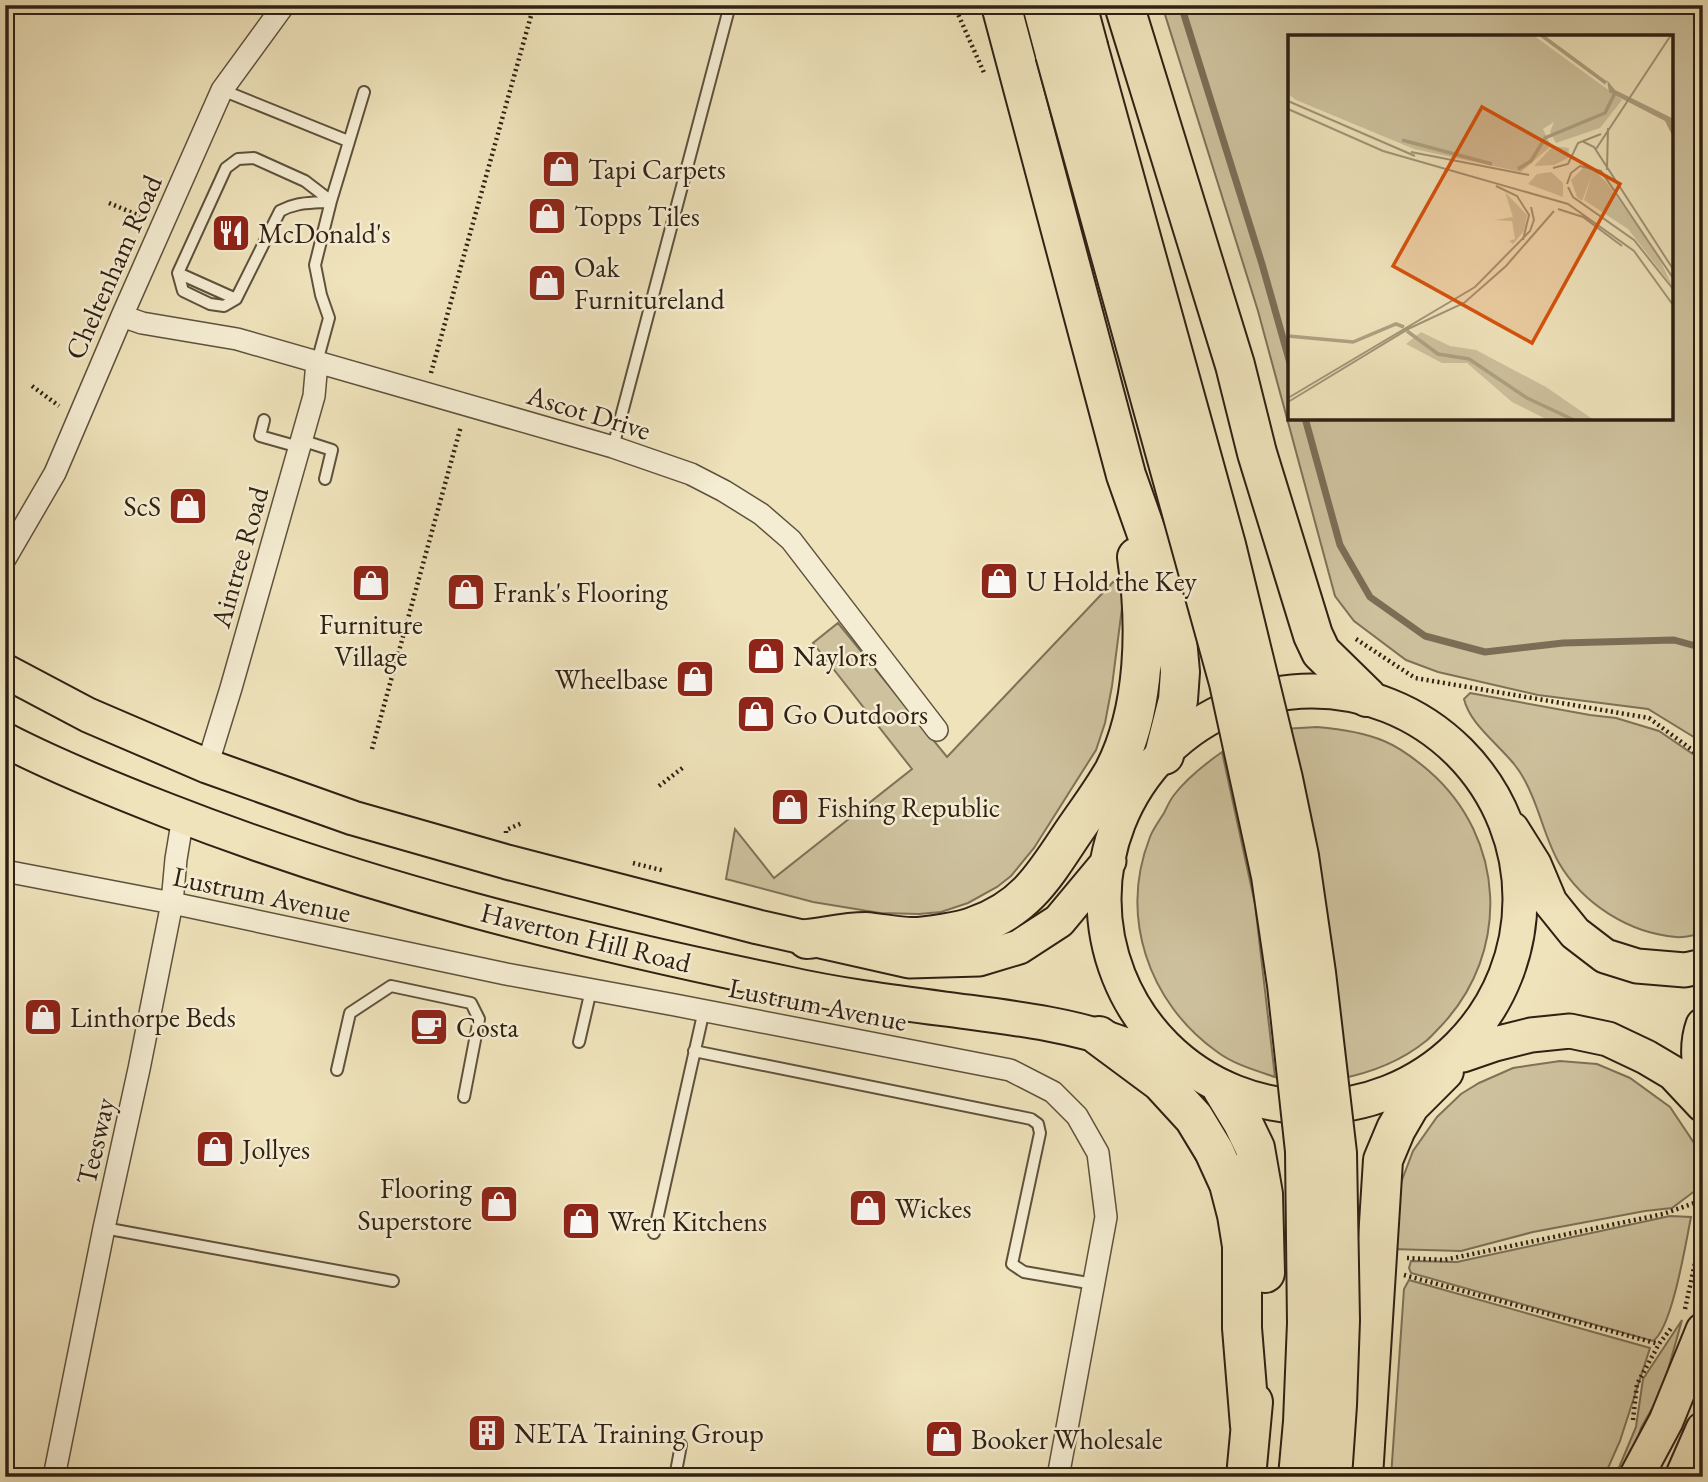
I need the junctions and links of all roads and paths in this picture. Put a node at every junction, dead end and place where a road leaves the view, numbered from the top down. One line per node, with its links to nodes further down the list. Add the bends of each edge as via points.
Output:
1 (284, 5): 9 (street, Cheltenham Road)
2 (534, 5): 18 (path)
3 (730, 5): 23 (lane)
4 (1001, 5): 24 (highway)
5 (1042, 5): 8 (highway)
6 (1077, 5): 8 (highway)
7 (1124, 5): 29 (highway, via 1313,635 1321,652)
8 (1071, 50): 77 (highway, bridge, via 1229,683 1270,876 1305,1151 1307,1323); 78 (highway, bridge, via 1226,545 1299,856 1337,1153 1340,1320)
9 (222, 90): 11 (lane); 15 (street, Cheltenham Road)
10 (364, 92): 11 (lane)
11 (348, 141): 12 (lane)
12 (331, 201): 12 (lane, via 301,202 280,211 236,299 224,306 211,304 183,290 178,273 226,168 238,159 254,158 305,181); 16 (lane, via 315,265 329,318)
13 (109, 203): 14 (path)
14 (140, 216)
15 (122, 316): 16 (street, Ascot Drive, via 237,339); 26 (street, Cheltenham Road, via 55,473)
16 (317, 362): 18 (street, Ascot Drive); 22 (street, Aintree Road, via 314,396)
17 (32, 386): 20 (path)
18 (425, 394): 19 (street, Ascot Drive)
19 (466, 405): 23 (street, Ascot Drive); 32 (path)
20 (63, 408)
21 (264, 420): 22 (lane, via 260,436)
22 (300, 444): 25 (lane, via 332,450); 35 (street, Aintree Road)
23 (612, 447): 30 (street, Ascot Drive, via 691,474 724,491 791,540)
24 (1125, 475): 33 (highway, via 1176,628 1180,672); 45 (highway, via 1141,585 1139,696 1113,771 1042,880 1003,914 973,927 914,937 863,932)
25 (325, 479)
26 (5, 559)
27 (1361, 644): 34 (path, via 1415,678 1649,718)
28 (5, 671): 35 (main road, Haverton Hill Road, via 88,715)
29 (1367, 697): 33 (main road, via 1304,685 1240,696 1205,716); 38 (main road, via 1398,709 1458,748 1481,775)
30 (937, 730)
31 (5, 740): 39 (main road, Haverton Hill Road)
32 (372, 749)
33 (1164, 755): 42 (main road, via 1130,808)
34 (1703, 758)
35 (207, 766): 45 (main road, Haverton Hill Road, via 367,822)
36 (684, 766): 37 (path)
37 (659, 786)
38 (1501, 812): 46 (main road, via 1534,864 1550,902 1585,941 1605,956 1637,966); 53 (main road, via 1517,911 1513,944 1499,985)
39 (183, 817): 44 (street, Teesway); 50 (main road, Haverton Hill Road, via 343,872 527,926 786,984 1008,1017)
40 (522, 823): 41 (path)
41 (506, 830)
42 (1109, 861): 45 (main road, Haverton Hill Road, via 1059,921 1019,947 979,959 909,961); 54 (main road, via 1103,915 1120,979 1153,1037)
43 (5, 871): 44 (street, Lustrum Avenue)
44 (172, 903): 47 (street, Lustrum Avenue); 61 (street, Teesway)
45 (807, 939)
46 (1703, 967)
47 (591, 990): 48 (street, Lustrum Avenue); 51 (lane)
48 (704, 1010): 52 (lane); 66 (street, Lustrum Avenue, via 1010,1070 1053,1092 1077,1116 1098,1153 1106,1217)
49 (1703, 1025): 56 (main road, via 1698,1064)
50 (1099, 1036): 54 (main road, Haverton Hill Road); 69 (highway, via 1161,1082 1194,1118 1229,1185 1242,1246 1242,1328)
51 (579, 1042)
52 (694, 1051): 62 (lane); 66 (lane, via 1031,1119 1040,1133 1012,1264 1024,1272)
53 (1453, 1063): 57 (main road, via 1402,1091 1359,1106 1304,1109); 59 (main road, via 1495,1044 1570,1031 1608,1038 1646,1057 1672,1073); 79 (highway, via 1410,1105 1383,1160)
54 (1184, 1068): 57 (main road)
55 (337, 1070): 58 (lane, via 350,1013 391,986 471,1003 479,1019)
56 (1703, 1083)
57 (1223, 1090): 69 (highway, via 1255,1147 1264,1195 1263,1331)
58 (464, 1097)
59 (1703, 1105)
60 (1700, 1201): 63 (path, via 1651,1217 1444,1260); 68 (path, via 1702,1231 1686,1308)
61 (104, 1228): 65 (lane); 73 (street, Teesway)
62 (654, 1233)
63 (1423, 1258)
64 (1401, 1266): 68 (path, via 1401,1275)
65 (393, 1281)
66 (1094, 1284): 75 (street, Lustrum Avenue)
67 (1703, 1330): 80 (main road, via 1666,1421)
68 (1659, 1344): 70 (path, via 1637,1384)
69 (1250, 1426): 76 (highway)
70 (1631, 1426)
71 (1703, 1429): 81 (main road)
72 (681, 1446): 74 (lane)
73 (54, 1477)
74 (675, 1477)
75 (1058, 1477)
76 (1246, 1477)
77 (1298, 1477)
78 (1332, 1477)
79 (1363, 1477)
80 (1636, 1477)
81 (1682, 1477)

